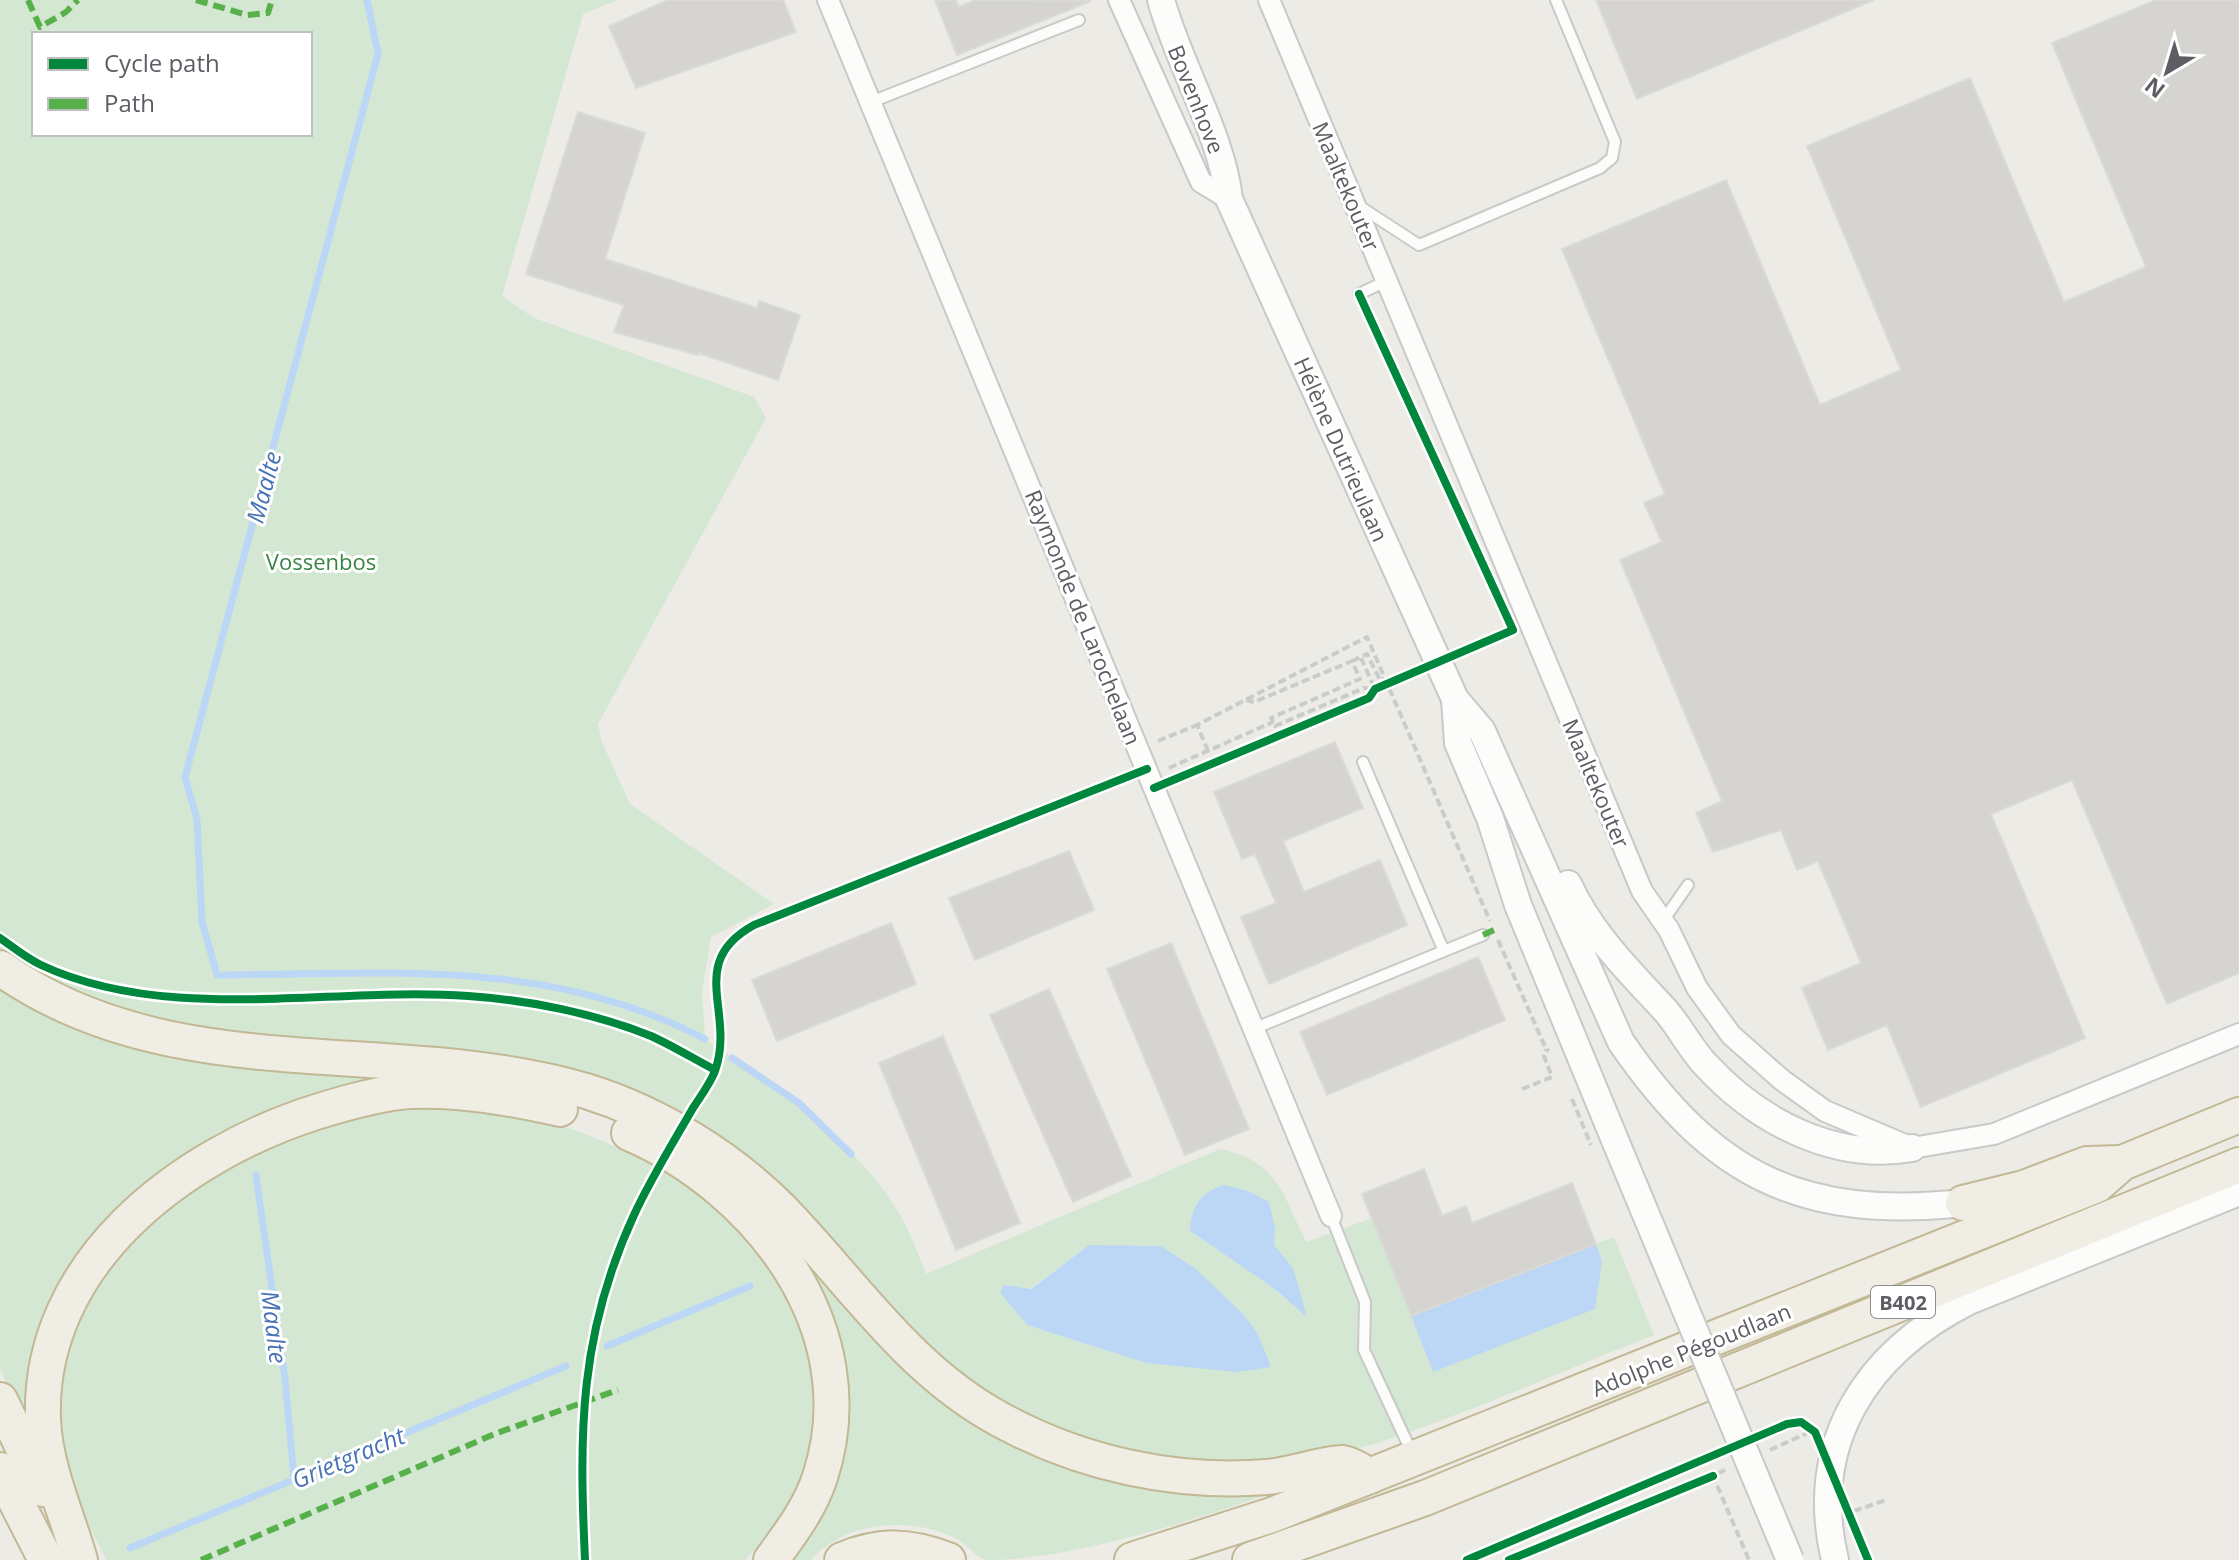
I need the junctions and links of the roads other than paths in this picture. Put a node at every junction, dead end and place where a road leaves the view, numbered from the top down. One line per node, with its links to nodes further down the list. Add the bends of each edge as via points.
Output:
1 (828, 0): 7 (street, Raymonde de Larochelaan)
2 (1119, 0): 8 (street, via 1201,182)
3 (1161, 0): 8 (street, Bovenhove, via 1225,167)
4 (1269, 0): 9 (street, Maaltekouter)
5 (1556, 0): 9 (lane, via 1615,142 1612,158 1600,168 1419,245)
6 (1079, 20): 7 (lane)
7 (871, 102): 20 (street, Raymonde de Larochelaan)
8 (1229, 199): 12 (street, Hélène Dutrieulaan)
9 (1355, 204): 16 (street, Maaltekouter, via 1642,891)
10 (1380, 284): 11 (lane)
11 (1359, 294)
12 (1455, 699): 14 (street, Hélène Dutrieulaan, via 1482,731); 40 (street, Hélène Dutrieulaan, bridge, via 1458,743 1518,905)
13 (1363, 762): 18 (lane)
14 (1535, 851): 23 (street, via 1560,868 1601,941 1733,1093 1764,1115 1826,1143 1886,1152); 27 (street, via 1621,1042 1654,1087 1718,1151 1759,1177 1856,1207)
15 (1688, 885): 16 (lane)
16 (1663, 921): 23 (street, Maaltekouter, via 1697,988 1731,1035 1754,1056 1825,1111)
17 (1483, 935): 18 (lane)
18 (1443, 949): 20 (lane)
19 (0, 968): 32 (highway, via 79,1013 148,1036 217,1050 517,1075 640,1112 698,1143 745,1177 780,1208 913,1356 951,1389 1000,1419 1061,1447 1148,1472 1267,1477 1342,1463)
20 (1253, 1029): 28 (street, Raymonde de Larochelaan)
21 (2239, 1034): 23 (street, via 1994,1134)
22 (2239, 1115): 24 (highway, Adolphe Pégoudlaan / B402)
23 (1912, 1148)
24 (2122, 1163): 27 (highway, via 2087,1164); 30 (highway, Adolphe Pégoudlaan / B402, via 2097,1185)
25 (2239, 1165): 33 (highway, Adolphe Pégoudlaan / B402, via 1425,1498)
26 (2239, 1192): 41 (street, via 1969,1301 1931,1321 1891,1353 1857,1395 1839,1434 1828,1516)
27 (1963, 1203)
28 (1331, 1216): 30 (lane, Raymonde de Larochelaan, via 1365,1302 1364,1350)
29 (0, 1400): 35 (highway)
30 (1414, 1458): 32 (highway, Adolphe Pégoudlaan / B402)
31 (0, 1470): 34 (highway)
32 (1370, 1476): 39 (highway, Adolphe Pégoudlaan / B402, via 1272,1515)
33 (1257, 1559)
34 (46, 1560)
35 (80, 1560): 36 (highway, via 48,1462 43,1420 53,1339 76,1288 111,1239 192,1168 282,1123 407,1091 521,1100 607,1124 686,1164 759,1224 809,1302 831,1387 829,1438 820,1478 797,1525)
36 (771, 1560)
37 (842, 1560): 38 (highway, via 878,1547 915,1547)
38 (948, 1560)
39 (1132, 1560)
40 (1790, 1560)
41 (1835, 1560)

